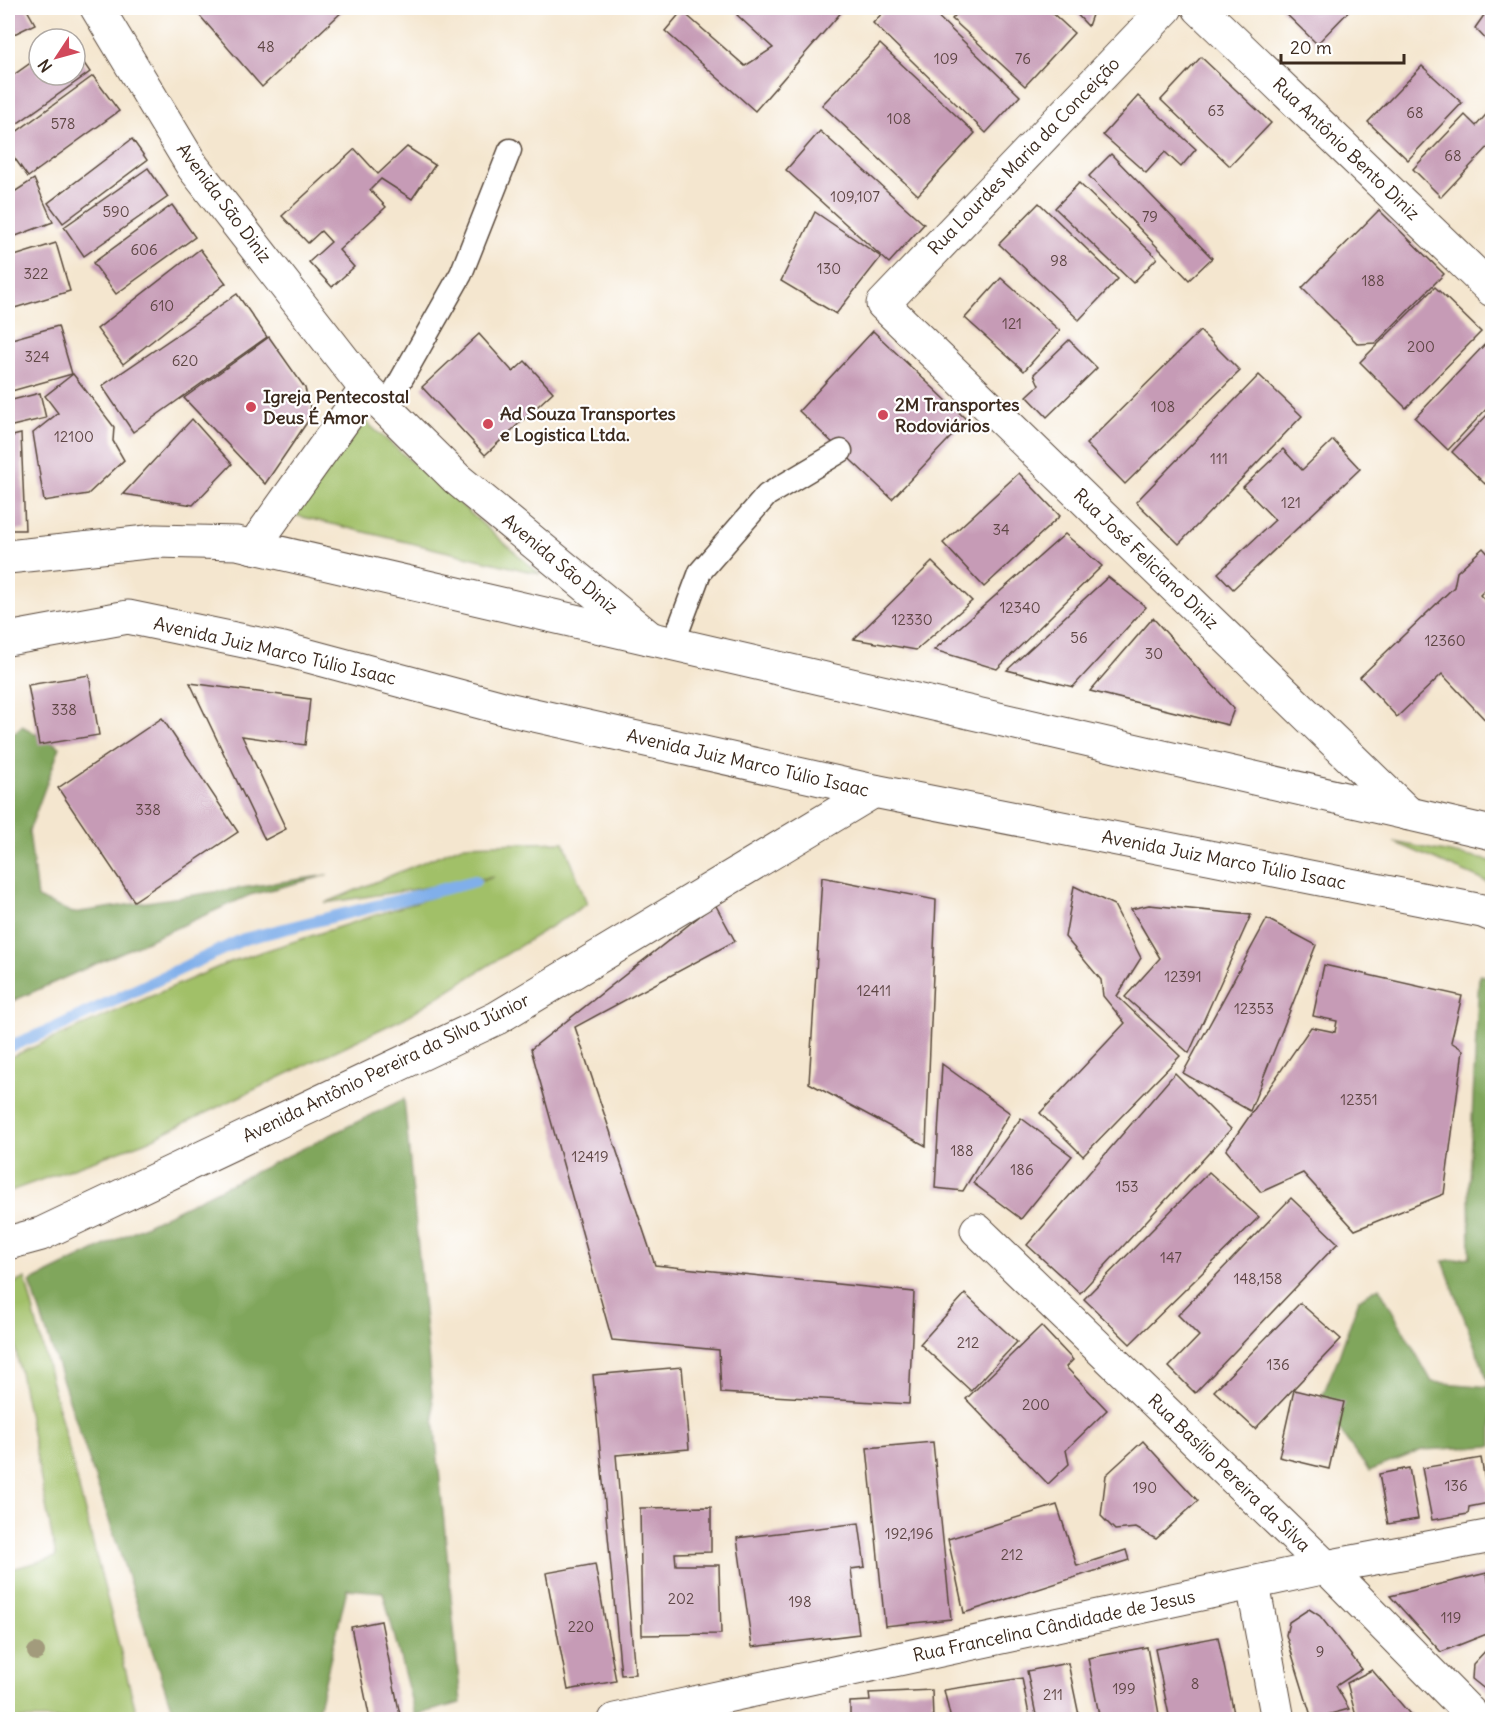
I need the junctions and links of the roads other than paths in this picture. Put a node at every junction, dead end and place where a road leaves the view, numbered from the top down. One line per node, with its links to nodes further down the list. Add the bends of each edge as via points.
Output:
1 (97, 8): 7 (street, Avenida São Diniz, via 193,166)
2 (1166, 8): 6 (street, Rua Lourdes Maria da Conceição)
3 (1199, 8): 5 (street, Rua Antônio Bento Diniz)
4 (510, 150): 7 (lane, via 461,274)
5 (1492, 290)
6 (883, 304): 14 (street, Rua José Feliciano Diniz)
7 (376, 398): 9 (street); 12 (street, Avenida São Diniz, via 457,479)
8 (841, 451): 12 (lane, via 767,495 700,572)
9 (253, 547): 10 (street, via 237,543 156,542); 12 (street)
10 (8, 557)
11 (8, 639): 13 (street, Avenida Juiz Marco Túlio Isaac, via 128,617 284,649 503,708)
12 (662, 642): 14 (street)
13 (874, 791): 16 (street, Avenida Juiz Marco Túlio Isaac); 18 (street, Avenida Antônio Pereira da Silva Júnior, via 497,1018 41,1234)
14 (1409, 814): 15 (street)
15 (1492, 832)
16 (1492, 915)
17 (977, 1230): 20 (street, Rua Basílio Pereira da Silva)
18 (8, 1243)
19 (1492, 1536): 20 (street, Rua Francelina Cândidade de Jesus)
20 (1326, 1567): 21 (street, Rua Francelina Cândidade de Jesus); 24 (street, Rua Basílio Pereira da Silva)
21 (1253, 1584): 22 (street, Rua Francelina Cândidade de Jesus); 23 (street)
22 (615, 1719)
23 (1278, 1719)
24 (1477, 1719)

